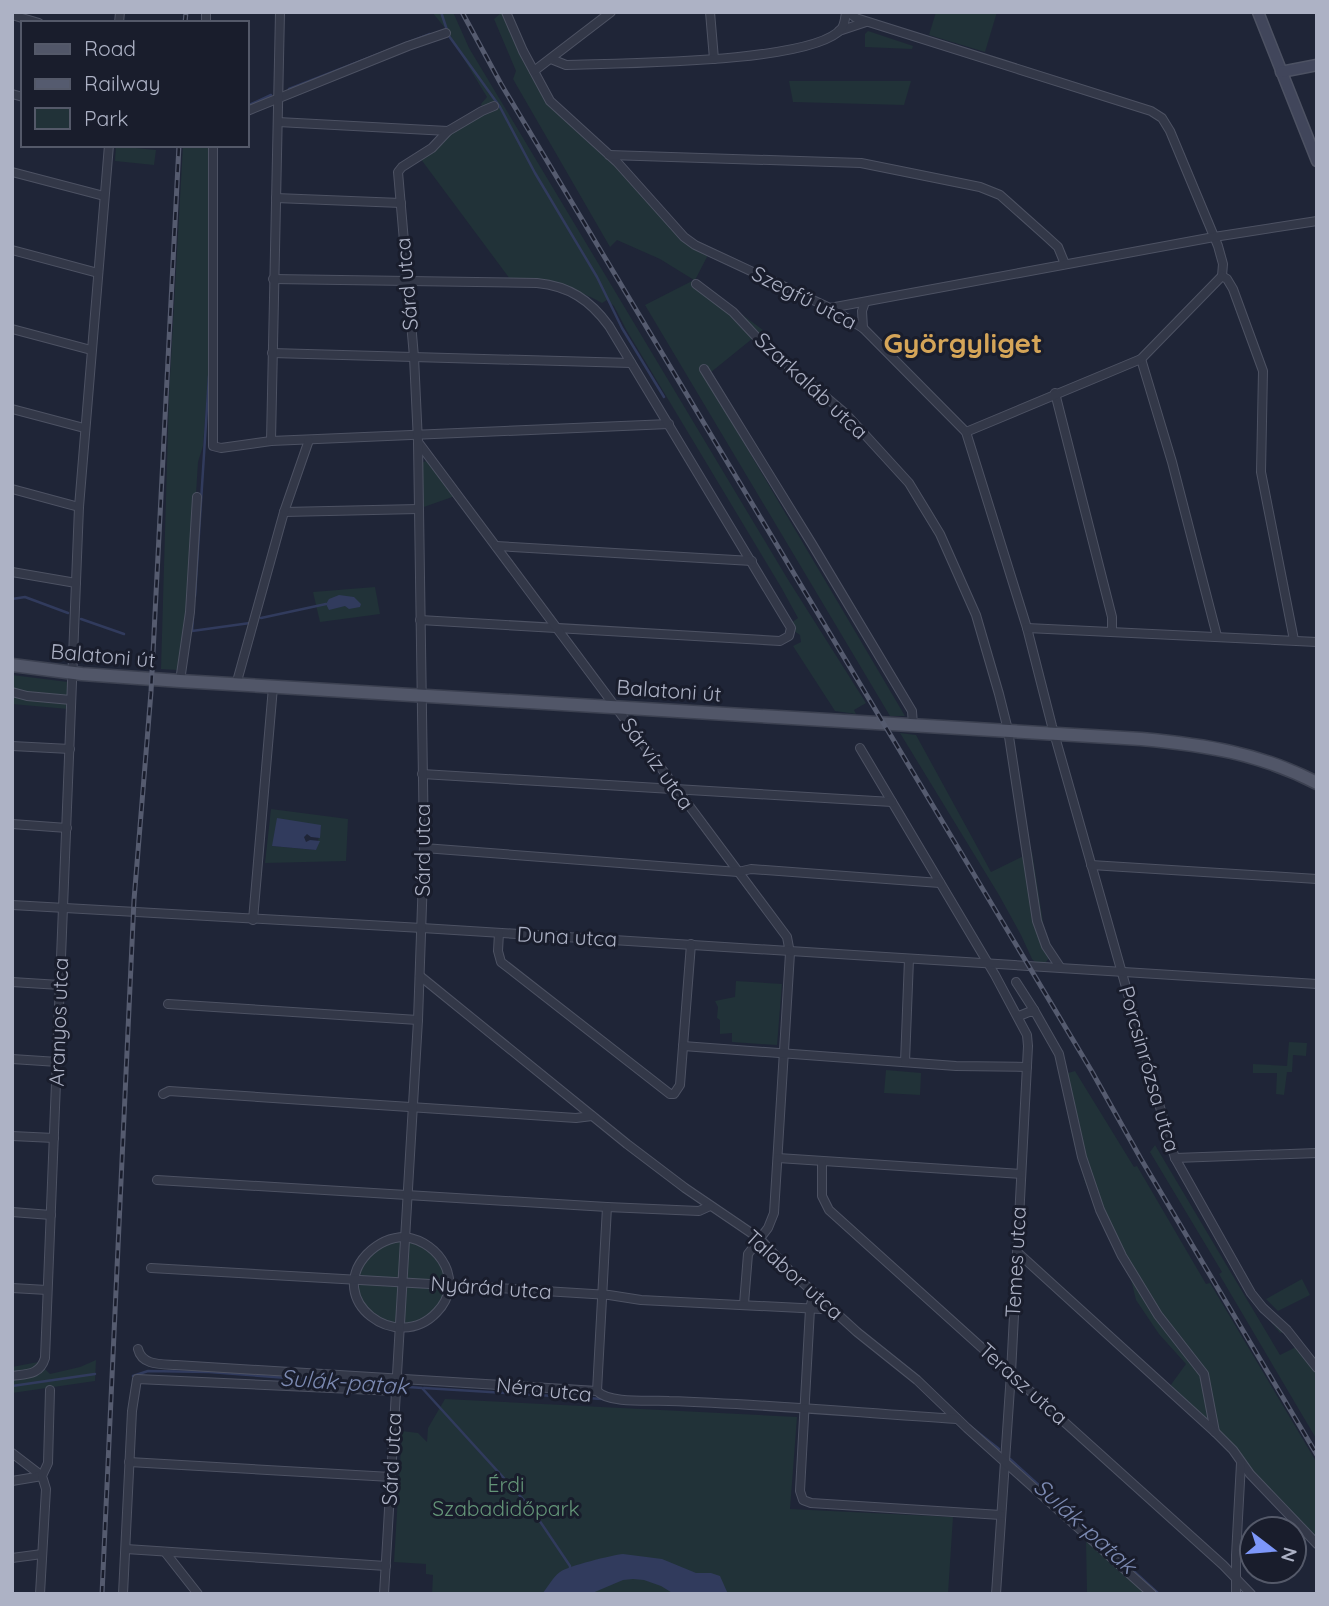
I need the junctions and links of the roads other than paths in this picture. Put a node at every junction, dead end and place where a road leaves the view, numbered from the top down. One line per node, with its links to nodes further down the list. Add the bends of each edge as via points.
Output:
1 (280, 12): 17 (street)
2 (506, 12): 15 (street, Szegfű utca)
3 (611, 12): 12 (street)
4 (710, 12): 13 (street)
5 (847, 12): 9 (street); 11 (street, via 842,27)
6 (1258, 12): 16 (main road)
7 (12, 15): 8 (street)
8 (32, 21)
9 (869, 22): 11 (street); 34 (street, via 1160,115)
10 (446, 33): 17 (street)
11 (833, 34): 13 (street, via 776,53)
12 (551, 59): 13 (street, via 566,65); 15 (street)
13 (714, 59)
14 (1317, 65): 16 (main road)
15 (534, 71): 25 (street, Szegfű utca, via 550,101)
16 (1281, 72): 24 (main road)
17 (278, 98): 19 (street); 20 (street)
18 (494, 106): 21 (street)
19 (248, 111)
20 (278, 122): 21 (street); 31 (street)
21 (448, 131): 32 (street, Sárd utca, via 399,170)
22 (109, 147): 30 (street, Aranyos utca)
23 (213, 147): 59 (street, via 213,446)
24 (1314, 148): 27 (main road)
25 (609, 155): 26 (street); 29 (street, Szegfű utca)
26 (638, 156): 29 (street); 36 (street, via 861,163 980,187 1000,195 1046,236 1058,247)
27 (1317, 161)
28 (12, 172): 30 (street)
29 (631, 178): 43 (street, Szegfű utca, via 695,245)
30 (104, 196): 37 (street, Aranyos utca)
31 (276, 198): 32 (street); 39 (street)
32 (401, 203): 40 (street, Sárd utca)
33 (1317, 221): 34 (street)
34 (1214, 237): 36 (street); 38 (street)
35 (12, 250): 37 (street)
36 (1065, 264): 42 (street)
37 (98, 273): 46 (street, Aranyos utca)
38 (1222, 276): 49 (street); 74 (street, via 1233,289 1262,371 1261,472)
39 (274, 279): 40 (street); 47 (street)
40 (406, 280): 48 (street, Sárd utca); 50 (street, via 537,283 567,289 589,302)
41 (695, 284): 86 (street, Szarkaláb utca, via 733,312 763,344 846,414 915,492 962,579)
42 (865, 302): 43 (street); 44 (street)
43 (830, 308): 44 (street, Szegfű utca)
44 (863, 328): 56 (street, Szegfű utca)
45 (12, 329): 46 (street)
46 (91, 350): 55 (street, Aranyos utca)
47 (272, 353): 48 (street); 59 (street)
48 (414, 357): 50 (street); 57 (street, Sárd utca)
49 (1141, 359): 52 (street); 73 (street)
50 (631, 363): 54 (street)
51 (704, 369): 85 (street, via 912,711)
52 (1055, 393): 56 (street); 72 (street)
53 (12, 409): 55 (street)
54 (669, 424): 57 (street); 66 (street)
55 (84, 428): 62 (street, Aranyos utca)
56 (966, 432): 71 (street, Szegfű utca)
57 (417, 439): 58 (street); 63 (street, Sárd utca); 65 (street, Sárvíz utca)
58 (309, 440): 59 (street); 64 (street)
59 (271, 441)
60 (12, 489): 62 (street)
61 (198, 497): 78 (street)
62 (79, 507): 68 (street, Aranyos utca)
63 (418, 509): 64 (street); 69 (street, Sárd utca)
64 (284, 512): 79 (street)
65 (496, 545): 66 (street); 70 (street, Sárvíz utca)
66 (752, 561): 70 (street, via 792,628 780,641)
67 (12, 572): 68 (street)
68 (76, 583): 77 (street, Aranyos utca)
69 (420, 620): 70 (street); 82 (street, Sárd utca)
70 (555, 626): 84 (street, Sárvíz utca)
71 (1027, 628): 72 (street); 87 (street, Szegfű utca)
72 (1112, 631): 73 (street)
73 (1217, 636): 74 (street)
74 (1294, 640): 75 (street)
75 (1317, 642)
76 (12, 664): 77 (main road, Balatoni út)
77 (73, 673): 78 (main road, Balatoni út); 83 (street, Aranyos utca)
78 (180, 681): 79 (main road, Balatoni út)
79 (236, 685): 80 (main road, Balatoni út)
80 (273, 687): 82 (main road, Balatoni út); 104 (street)
81 (12, 692): 83 (street)
82 (421, 696): 84 (main road, Balatoni út); 91 (street, Sárd utca)
83 (71, 700): 90 (street, Aranyos utca)
84 (614, 706): 85 (main road, Balatoni út); 93 (street, Sárvíz utca)
85 (913, 725): 86 (main road, Balatoni út)
86 (1008, 730): 87 (main road, Balatoni út); 111 (street, Szarkaláb utca, via 1037,921)
87 (1054, 734): 92 (main road, Balatoni út, via 1215,747 1272,762); 98 (street, Porcsinrózsa utca)
88 (12, 746): 90 (street)
89 (860, 748): 94 (street, Temes utca)
90 (70, 749): 96 (street, Aranyos utca)
91 (422, 774): 93 (street); 97 (street, Sárd utca)
92 (1317, 783)
93 (675, 790): 94 (street); 99 (street, Sárvíz utca)
94 (892, 802): 101 (street, Temes utca)
95 (12, 824): 96 (street)
96 (67, 828): 103 (street, Aranyos utca)
97 (424, 848): 99 (street); 105 (street, Sárd utca)
98 (1091, 865): 100 (street); 112 (street, Porcsinrózsa utca)
99 (738, 872): 101 (street, via 751,869); 108 (street, Sárvíz utca, via 787,937)
100 (1317, 879)
101 (940, 883): 110 (street, Temes utca)
102 (12, 905): 103 (street, Duna utca)
103 (64, 908): 104 (street, Duna utca); 117 (street, Aranyos utca)
104 (253, 920): 105 (street, Duna utca)
105 (422, 928): 106 (street, Duna utca); 113 (street, Sárd utca)
106 (499, 933): 107 (street, Duna utca); 122 (street, via 501,962 659,1088 674,1094 680,1085)
107 (691, 944): 108 (street, Duna utca); 122 (street)
108 (790, 953): 109 (street, Duna utca); 123 (street)
109 (909, 959): 110 (street, Duna utca); 126 (street)
110 (988, 963): 111 (street, Duna utca); 120 (street, Temes utca)
111 (1060, 967): 112 (street, Duna utca)
112 (1121, 972): 116 (street, Duna utca); 135 (street, Porcsinrózsa utca)
113 (420, 976): 121 (street, Sárd utca); 130 (street, Talabor utca)
114 (12, 982): 117 (street)
115 (1016, 982): 119 (street)
116 (1317, 984)
117 (60, 985): 125 (street, Aranyos utca)
118 (168, 1004): 121 (street)
119 (1034, 1010): 120 (street); 169 (street, via 1059,1054 1082,1157 1100,1210 1158,1315 1204,1374)
120 (1019, 1016): 127 (street, Temes utca, via 1027,1035)
121 (418, 1020): 129 (street, Sárd utca)
122 (683, 1046): 123 (street)
123 (783, 1055): 126 (street); 134 (street)
124 (12, 1059): 125 (street)
125 (58, 1062): 132 (street, Aranyos utca)
126 (905, 1062): 127 (street)
127 (1027, 1067): 137 (street, Temes utca)
128 (163, 1094): 129 (street)
129 (412, 1107): 130 (street, via 576,1118); 139 (street, Sárd utca)
130 (592, 1115): 140 (street, Talabor utca)
131 (12, 1136): 132 (street)
132 (54, 1139): 143 (street, Aranyos utca)
133 (1317, 1153): 135 (street)
134 (778, 1158): 136 (street); 145 (street, via 774,1213)
135 (1175, 1158): 160 (street, Porcsinrózsa utca, via 1256,1301 1287,1329)
136 (822, 1163): 137 (street); 161 (street, Terasz utca, via 822,1196 829,1210)
137 (1021, 1174): 146 (street, Temes utca)
138 (157, 1180): 139 (street)
139 (407, 1195): 141 (street); 144 (street, Sárd utca)
140 (710, 1206): 141 (street, via 699,1210); 145 (street, Talabor utca)
141 (607, 1207): 154 (street)
142 (12, 1213): 143 (street)
143 (51, 1215): 152 (street, Aranyos utca)
144 (405, 1237): 148 (street, via 391,1238 372,1249); 149 (street, Sárd utca); 150 (street, via 437,1252)
145 (760, 1239): 153 (street, Talabor utca); 155 (street, via 748,1254)
146 (1017, 1252): 161 (street, Temes utca); 169 (street)
147 (151, 1268): 148 (street, Nyárád utca)
148 (353, 1280): 149 (street, Nyárád utca); 158 (street, via 357,1301 364,1309)
149 (402, 1283): 150 (street, Nyárád utca); 158 (street, Sárd utca)
150 (450, 1286): 154 (street, Nyárád utca); 158 (street, via 433,1317)
151 (12, 1288): 152 (street)
152 (47, 1290): 162 (street, Aranyos utca, via 45,1358 40,1369)
153 (814, 1292): 156 (street, Talabor utca); 157 (street)
154 (602, 1295): 155 (street, Nyárád utca); 166 (street)
155 (744, 1304): 157 (street, Nyárád utca)
156 (830, 1306): 157 (street, Nyárád utca); 168 (street, Talabor utca)
157 (810, 1309): 167 (street)
158 (400, 1329): 163 (street, Sárd utca)
159 (138, 1349): 163 (street, Néra utca, via 145,1361 164,1364)
160 (1317, 1368)
161 (1011, 1373): 171 (street, Temes utca); 184 (street, Terasz utca)
162 (12, 1376)
163 (397, 1378): 165 (street, Sárd utca); 166 (street, Néra utca)
164 (50, 1390): 174 (street, via 48,1463)
165 (396, 1391): 172 (street, via 137,1379); 175 (street, Sárd utca)
166 (597, 1391): 167 (street, Néra utca, via 613,1399)
167 (805, 1409): 168 (street, Néra utca); 177 (street, via 800,1491 806,1502)
168 (957, 1419): 171 (street, Talabor utca)
169 (1215, 1432): 173 (street)
170 (12, 1453): 174 (street)
171 (1004, 1461): 177 (street, Temes utca); 192 (street, Talabor utca)
172 (129, 1462): 175 (street); 179 (street)
173 (1241, 1463): 178 (street); 182 (street)
174 (42, 1476): 176 (street); 181 (street, via 46,1489)
175 (391, 1477): 185 (street, Sárd utca)
176 (12, 1481)
177 (1001, 1515): 191 (street, Temes utca)
178 (1317, 1544)
179 (126, 1549): 180 (street); 188 (street)
180 (165, 1552): 185 (street); 189 (street)
181 (42, 1554): 183 (street); 187 (street)
182 (1236, 1555): 184 (street); 186 (street)
183 (12, 1558)
184 (1223, 1565): 186 (street, Terasz utca)
185 (386, 1566): 190 (street, Sárd utca)
186 (1236, 1579): 193 (street); 194 (street, Terasz utca)
187 (40, 1594)
188 (123, 1594)
189 (198, 1594)
190 (384, 1594)
191 (996, 1594)
192 (1152, 1594)
193 (1236, 1594)
194 (1251, 1594)

